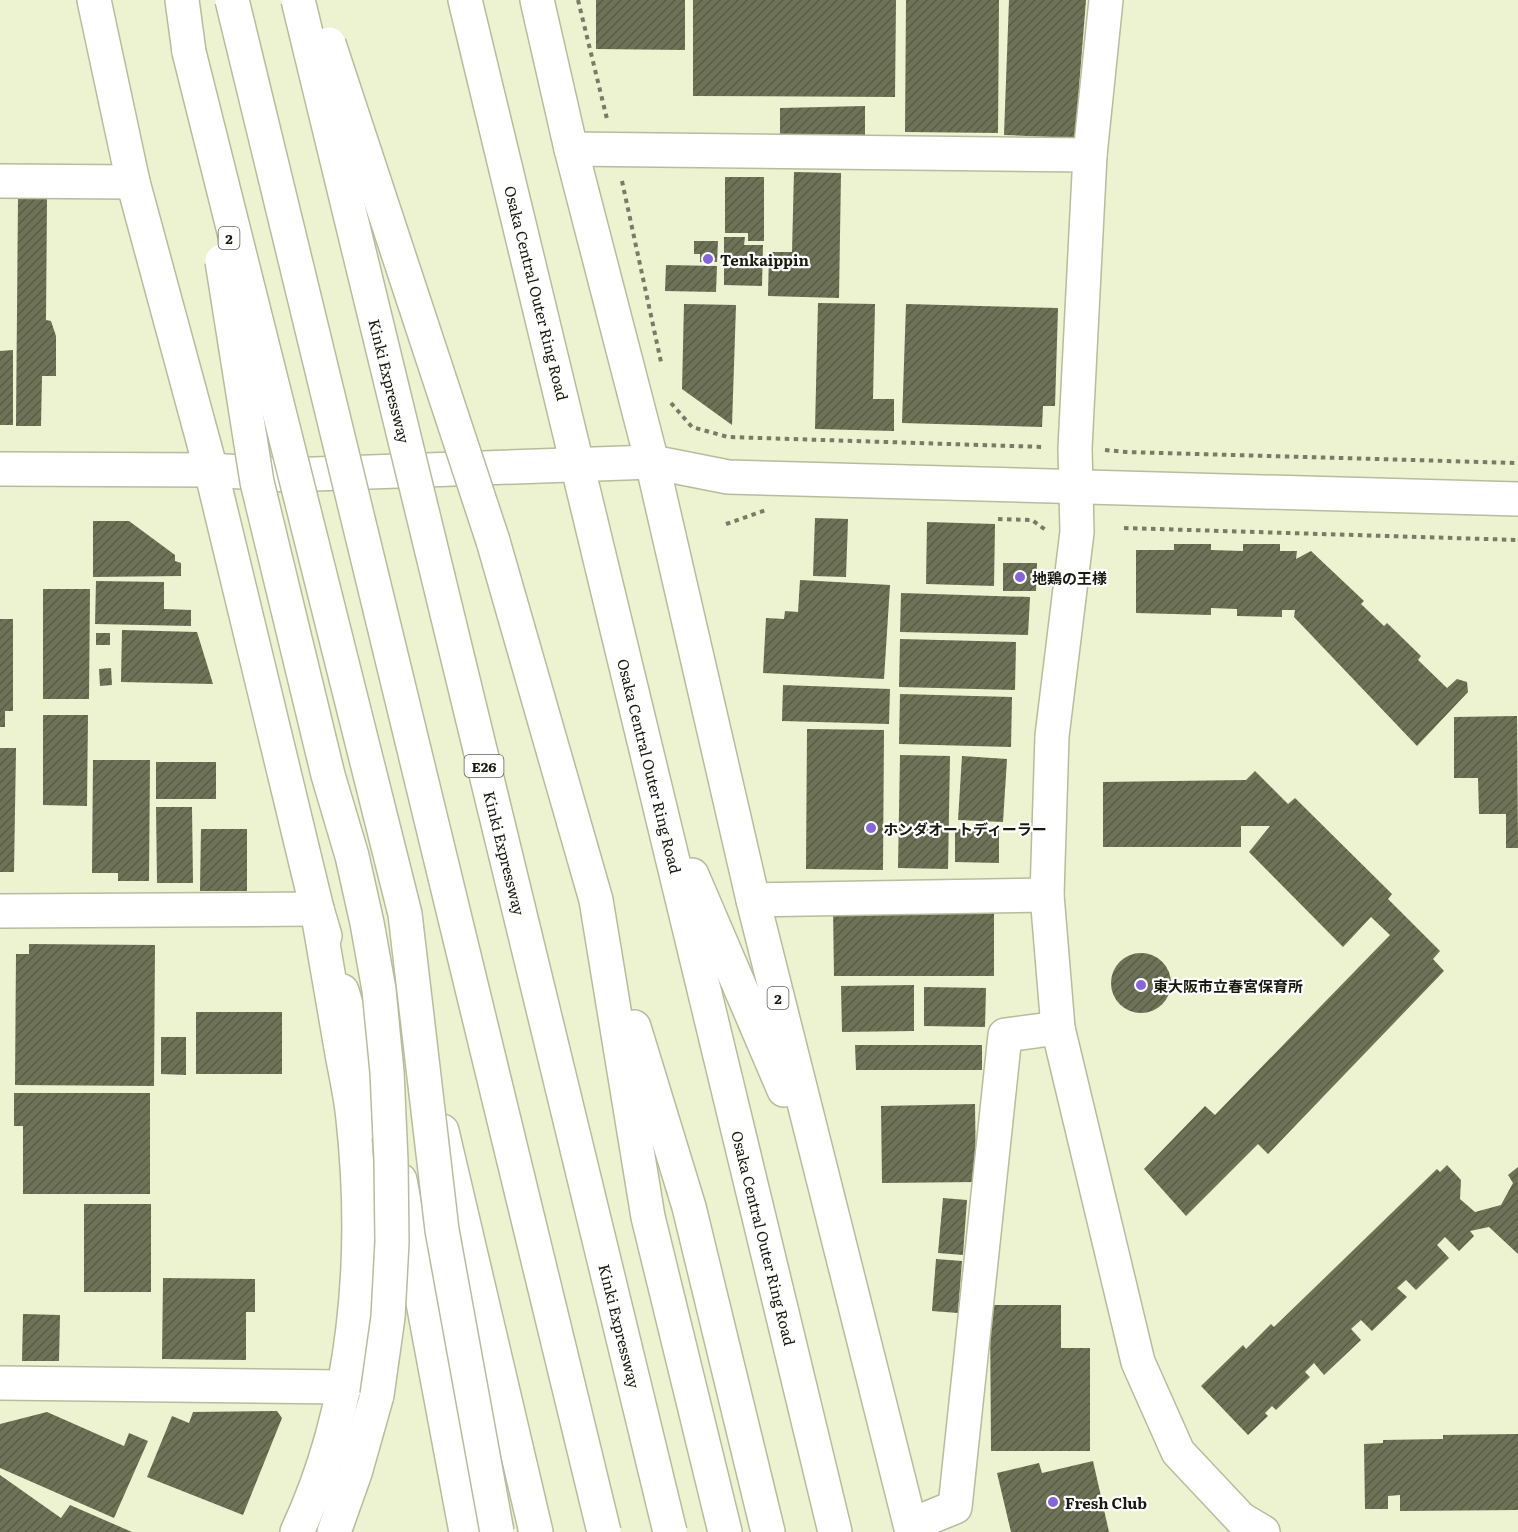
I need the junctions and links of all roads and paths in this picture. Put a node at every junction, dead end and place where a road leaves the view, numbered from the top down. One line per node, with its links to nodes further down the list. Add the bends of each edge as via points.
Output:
1 (172, 0): 26 (main road, 2)
2 (182, 0): 11 (main road)
3 (232, 0): 47 (main road, bridge)
4 (298, 0): 48 (main road, Kinki Expressway / E26, bridge)
5 (314, 0): 33 (main road, bridge, via 493,541)
6 (465, 0): 23 (main road, Osaka Central Outer Ring Road)
7 (537, 0): 12 (main road, 2)
8 (578, 0): 13 (path)
9 (1106, 0): 14 (main road)
10 (97, 6): 16 (main road)
11 (189, 52): 43 (main road, bridge, via 257,482 367,923 387,1072 392,1230 388,1317 377,1395); 45 (main road, bridge, via 405,914 441,1230)
12 (571, 149): 13 (main road); 21 (main road, 2)
13 (615, 150): 14 (main road); 17 (path)
14 (1090, 154): 27 (main road)
15 (0, 181): 16 (main road)
16 (133, 182): 25 (main road)
17 (664, 373)
18 (668, 399): 19 (path, via 692,427 728,437)
19 (1048, 447)
20 (1098, 449): 22 (path)
21 (652, 462): 23 (main road); 27 (main road, via 728,477); 34 (main road, 2)
22 (1518, 463)
23 (578, 465): 26 (main road); 31 (main road, Osaka Central Outer Ring Road)
24 (0, 469): 25 (main road)
25 (211, 470): 26 (main road); 35 (main road)
26 (286, 475): 46 (main road, 2)
27 (1076, 485): 28 (main road); 32 (main road, via 1077,532 1052,736)
28 (1518, 499)
29 (1124, 528): 30 (path)
30 (1518, 540)
31 (663, 821): 38 (main road, via 686,861); 51 (main road, Osaka Central Outer Ring Road)
32 (1047, 895): 34 (main road); 37 (main road)
33 (596, 900): 49 (main road, via 648,1217); 50 (main road, via 689,1207)
34 (753, 900): 38 (main road, 2)
35 (317, 909): 36 (main road); 40 (main road, via 353,1119 359,1210 356,1291); 44 (main road, via 401,1184)
36 (0, 911)
37 (1058, 1028): 41 (main road, via 1005,1035 955,1507); 52 (main road, via 1138,1362 1178,1452 1240,1519)
38 (823, 1181): 41 (main road, 2)
39 (0, 1383): 40 (main road)
40 (345, 1387): 42 (main road, via 313,1496)
41 (911, 1528)
42 (297, 1532)
43 (333, 1532)
44 (465, 1532)
45 (497, 1532)
46 (536, 1532)
47 (604, 1532)
48 (670, 1532)
49 (725, 1532)
50 (768, 1532)
51 (835, 1532)
52 (1263, 1532)

